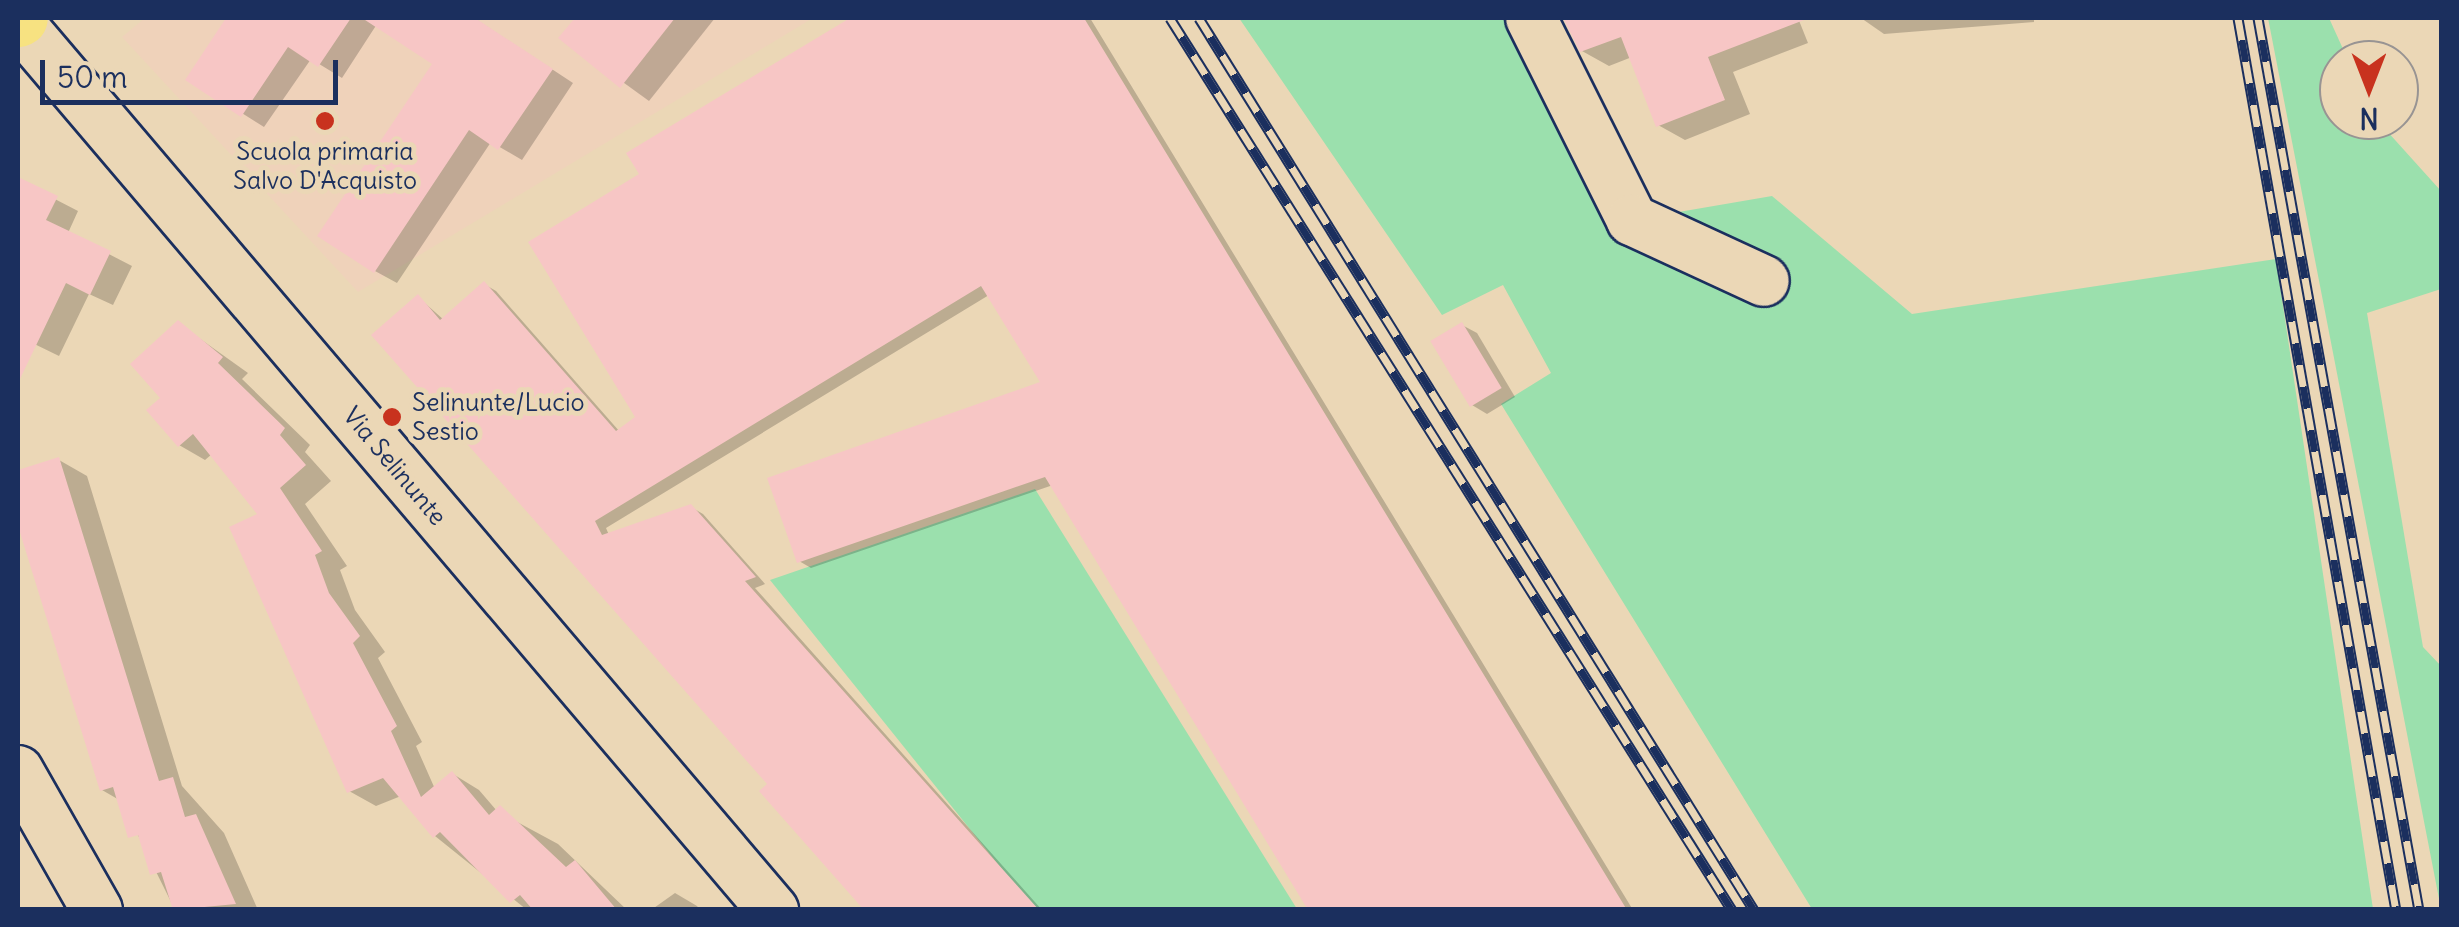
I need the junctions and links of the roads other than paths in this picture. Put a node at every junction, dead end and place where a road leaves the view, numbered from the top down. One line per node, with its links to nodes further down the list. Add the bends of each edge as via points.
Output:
1 (1531, 18): 3 (street, via 1632,220)
2 (18, 20): 6 (street, Via Selinunte)
3 (1764, 280)
4 (18, 771): 5 (street)
5 (97, 910)
6 (773, 910)

